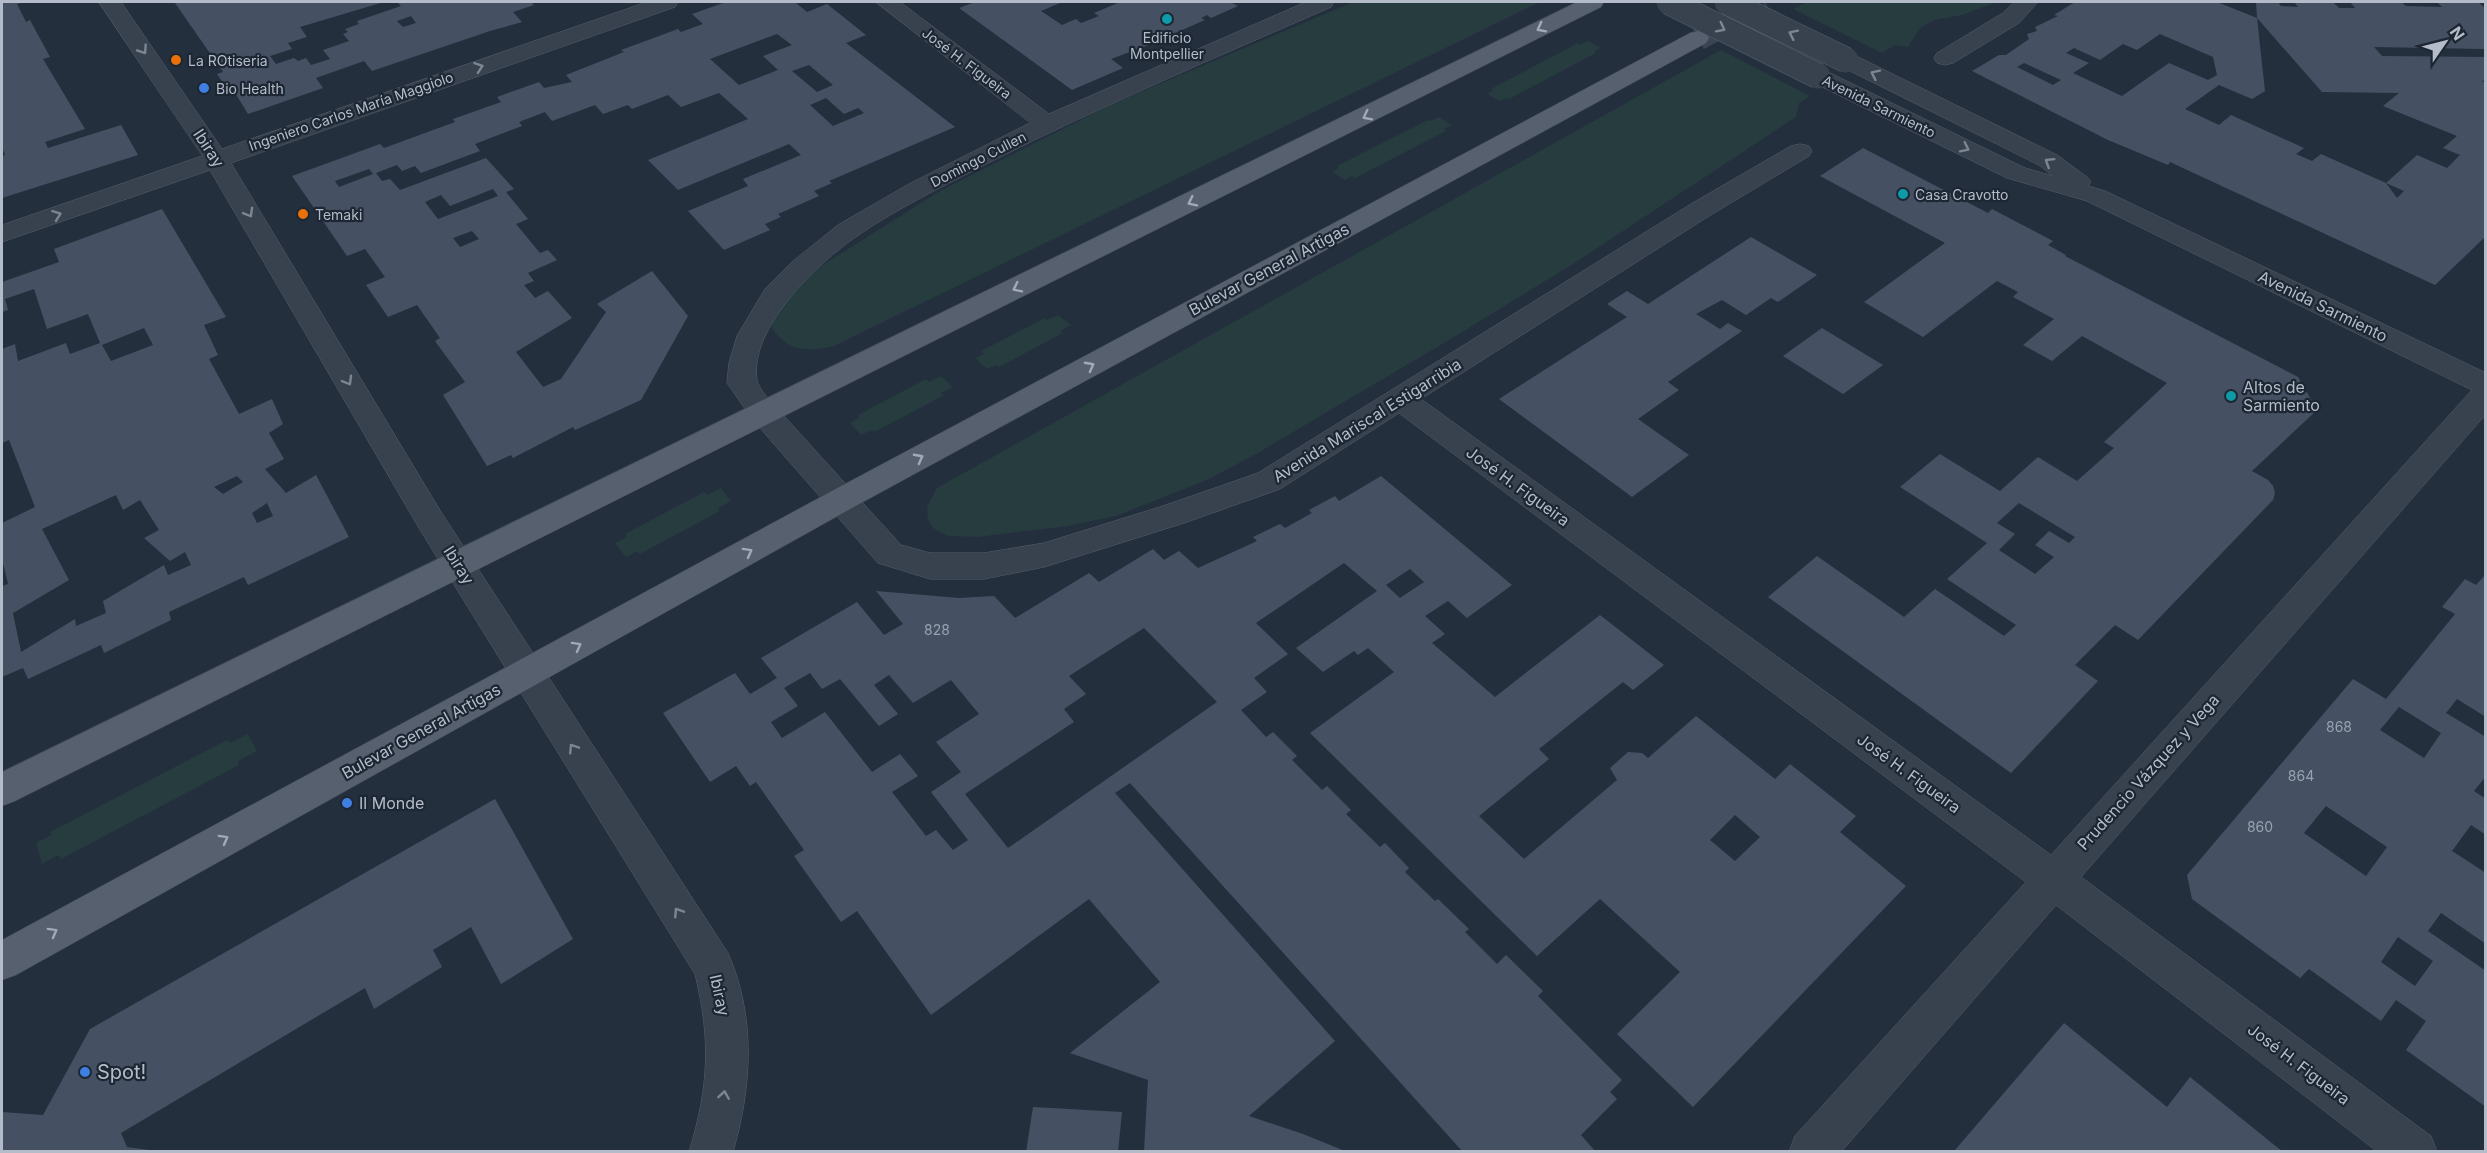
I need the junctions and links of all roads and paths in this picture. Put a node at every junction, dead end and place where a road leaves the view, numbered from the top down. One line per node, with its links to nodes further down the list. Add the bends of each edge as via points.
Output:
1 (110, 2): 13 (street, Ibiray, one-way to 13)
2 (667, 2): 13 (street, Ingeniero Carlos María Maggiolo, one-way to 2)
3 (886, 2): 11 (street, José H. Figueira)
4 (1323, 2): 11 (street, Domingo Cullen)
5 (1593, 2): 19 (main road, one-way to 19)
6 (1669, 2): 14 (street, Avenida Sarmiento, one-way to 14, bridge, via 2016,173)
7 (1727, 2): 14 (street, Avenida Sarmiento, one-way to 7, bridge, via 2048,160)
8 (2026, 2): 10 (street, via 2011,18)
9 (1698, 38): 20 (main road, Bulevar General Artigas, one-way to 9)
10 (1945, 58)
11 (1047, 124): 19 (street, Domingo Cullen, via 918,189 847,231 802,267 775,295 752,336 743,363 742,383)
12 (1800, 151): 18 (street, Avenida Mariscal Estigarribia)
13 (216, 158): 15 (street, Ingeniero Carlos María Maggiolo, one-way to 13); 21 (street, Ibiray, one-way to 21)
14 (2096, 196): 16 (street, Avenida Sarmiento)
15 (2, 234)
16 (2486, 385)
17 (2486, 394): 24 (street, Prudencio Vázquez y Vega)
18 (1400, 399): 20 (street, Avenida Mariscal Estigarribia, via 1269,481 1044,555 984,566 930,566 890,554); 24 (street, José H. Figueira)
19 (764, 413): 20 (street); 21 (main road)
20 (841, 500): 22 (main road, Bulevar General Artigas, one-way to 20)
21 (458, 564): 22 (street, Ibiray); 23 (main road)
22 (526, 674): 25 (main road, Bulevar General Artigas, one-way to 22); 26 (street, Ibiray, one-way to 22, via 728,1070 726,1018 714,967)
23 (2, 790)
24 (2053, 879): 27 (street, Prudencio Vázquez y Vega); 28 (street, José H. Figueira)
25 (2, 961)
26 (711, 1152)
27 (1811, 1152)
28 (2415, 1152)

